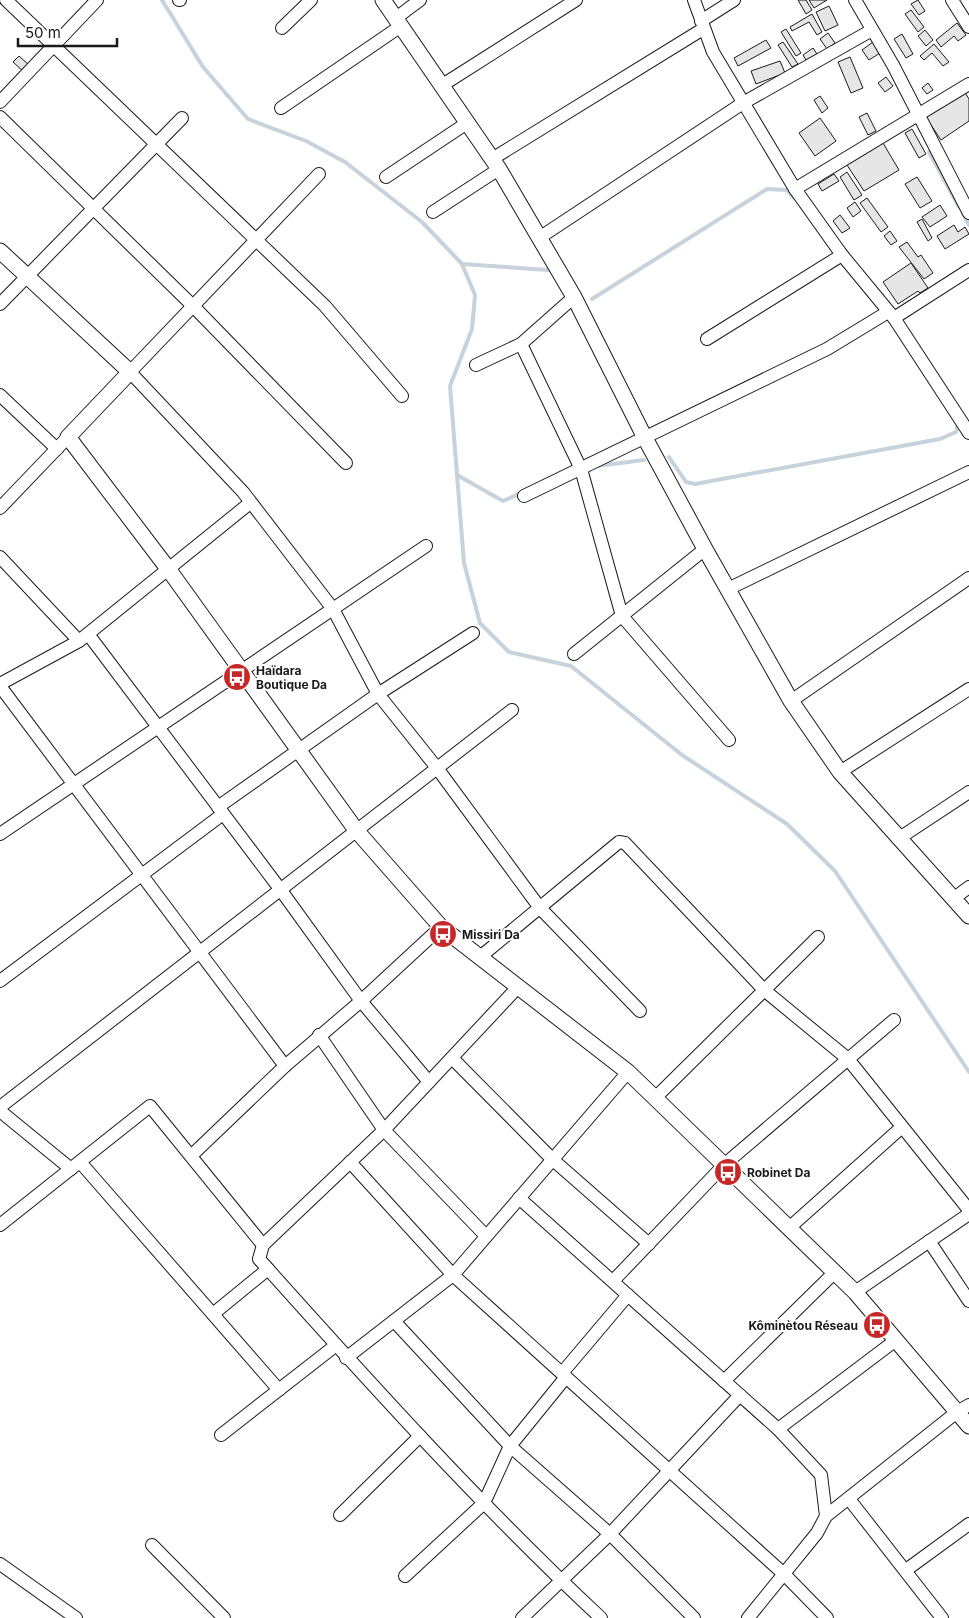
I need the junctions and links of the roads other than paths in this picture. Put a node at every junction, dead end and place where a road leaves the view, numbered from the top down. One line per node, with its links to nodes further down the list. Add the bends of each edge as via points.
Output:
1 (6, 0): 16 (street)
2 (96, 0): 16 (street)
3 (311, 0): 14 (street)
4 (383, 0): 11 (street)
5 (420, 0): 11 (street)
6 (576, 0): 18 (street)
7 (694, 0): 12 (street)
8 (734, 0): 12 (street)
9 (855, 0): 15 (street)
10 (952, 0): 13 (street)
11 (398, 22): 18 (street); 21 (street)
12 (702, 25): 20 (street, via 713,52); 27 (street)
13 (969, 27)
14 (282, 28)
15 (872, 30): 20 (street); 22 (street)
16 (54, 46): 19 (street); 26 (street)
17 (969, 84): 22 (street)
18 (441, 86): 25 (street)
19 (0, 102)
20 (743, 103): 30 (street); 34 (street)
21 (281, 108)
22 (918, 114): 30 (street); 33 (street)
23 (0, 117): 31 (street)
24 (182, 118): 26 (street)
25 (467, 123): 27 (street); 29 (street)
26 (156, 144): 31 (street); 35 (street)
27 (495, 164): 32 (street); 34 (street)
28 (319, 174): 35 (street)
29 (386, 177)
30 (795, 188): 37 (street)
31 (94, 208): 39 (street); 42 (street)
32 (433, 212)
33 (969, 213)
34 (539, 238): 40 (street)
35 (256, 240): 42 (street); 49 (street, via 325,306)
36 (0, 251): 39 (street)
37 (842, 255): 43 (street); 44 (street)
38 (969, 270): 43 (street)
39 (28, 276): 41 (street); 47 (street)
40 (574, 297): 45 (street); 52 (street)
41 (0, 304)
42 (193, 306): 47 (street); 54 (street)
43 (891, 315): 50 (street); 52 (street)
44 (707, 339)
45 (521, 344): 46 (street); 55 (street)
46 (476, 365)
47 (130, 372): 51 (street); 58 (street)
48 (0, 395): 53 (street)
49 (402, 396)
50 (969, 433)
51 (68, 437): 53 (street); 63 (street)
52 (645, 438): 55 (street); 61 (street)
53 (57, 449): 59 (street)
54 (346, 463)
55 (581, 469): 57 (street); 67 (street)
56 (969, 472): 65 (street)
57 (524, 496)
58 (250, 502): 63 (street); 66 (street)
59 (0, 508)
60 (426, 546): 66 (street)
61 (705, 549): 65 (street); 67 (street)
62 (0, 557): 69 (street)
63 (168, 570): 69 (street); 71 (street)
64 (969, 578): 75 (street)
65 (728, 589): 75 (street)
66 (333, 609): 71 (street); 74 (street)
67 (622, 616): 70 (street); 78 (street)
68 (473, 632): 74 (street)
69 (84, 638): 72 (street); 77 (street)
70 (574, 654)
71 (241, 671): 77 (street); 79 (street)
72 (0, 685): 82 (street)
73 (969, 689): 81 (street)
74 (378, 694): 79 (street); 80 (street)
75 (791, 701): 81 (street)
76 (512, 710): 80 (street)
77 (158, 727): 82 (street); 84 (street)
78 (728, 740)
79 (298, 750): 84 (street); 85 (street)
80 (437, 768): 85 (street); 92 (street)
81 (840, 772): 87 (street)
82 (72, 785): 86 (street); 88 (street)
83 (969, 792): 87 (street)
84 (220, 810): 88 (street); 90 (street)
85 (356, 830): 90 (street); 94 (street)
86 (0, 834)
87 (898, 840): 91 (street)
88 (141, 875): 96 (street); 98 (street)
89 (969, 887): 91 (street)
90 (280, 889): 96 (street); 101 (street)
91 (953, 899): 93 (street)
92 (540, 908): 97 (street); 100 (street, via 622,842); 102 (street)
93 (969, 916)
94 (441, 927): 97 (street); 101 (street)
95 (818, 937): 100 (street)
96 (199, 952): 107 (street); 111 (street)
97 (480, 957): 99 (street)
98 (0, 981)
99 (518, 987): 105 (street); 108 (street)
100 (764, 990): 106 (street); 110 (street)
101 (361, 1001): 104 (street); 109 (street)
102 (640, 1011)
103 (894, 1020): 106 (street)
104 (319, 1036): 107 (street); 114 (street)
105 (452, 1058): 109 (street); 116 (street)
106 (848, 1059): 113 (street); 118 (street)
107 (285, 1066): 115 (street)
108 (628, 1072): 110 (street); 116 (street)
109 (428, 1082): 114 (street)
110 (655, 1098): 118 (street)
111 (0, 1107)
112 (0, 1111): 119 (street)
113 (902, 1127): 121 (street); 124 (street)
114 (384, 1130): 117 (street); 125 (street)
115 (191, 1156): 119 (street, via 150,1106); 128 (street)
116 (552, 1160): 120 (street); 127 (street)
117 (350, 1162): 128 (street); 131 (street)
118 (725, 1164): 124 (street); 127 (street)
119 (76, 1165): 123 (street); 136 (street)
120 (520, 1198): 125 (street); 132 (street)
121 (969, 1210)
122 (969, 1214): 126 (street)
123 (0, 1226)
124 (789, 1228): 130 (street)
125 (486, 1236): 131 (street)
126 (929, 1242): 133 (street); 135 (street)
127 (649, 1244): 132 (street)
128 (263, 1245): 129 (street, via 259,1259)
129 (268, 1269): 136 (street); 139 (street)
130 (835, 1272): 133 (street); 142 (street)
131 (453, 1275): 137 (street); 141 (street)
132 (613, 1281): 134 (street)
133 (854, 1292): 138 (street)
134 (628, 1294): 141 (street); 142 (street)
135 (969, 1301)
136 (213, 1314): 143 (street)
137 (394, 1321): 140 (street); 150 (street)
138 (896, 1340): 145 (street); 147 (street)
139 (335, 1346): 140 (street); 143 (street)
140 (346, 1358): 149 (street)
141 (564, 1375): 150 (street); 151 (street)
142 (724, 1381): 144 (street)
143 (279, 1390): 148 (street)
144 (740, 1395): 147 (street); 151 (street)
145 (963, 1409): 146 (street); 152 (street)
146 (969, 1426)
147 (778, 1429): 155 (street, via 821,1475)
148 (221, 1435)
149 (420, 1436): 153 (street); 154 (street)
150 (510, 1446): 153 (street); 157 (street)
151 (669, 1471): 157 (street); 161 (street)
152 (849, 1499): 155 (street); 160 (street)
153 (484, 1503): 162 (street); 163 (street)
154 (340, 1516)
155 (826, 1516): 161 (street)
156 (969, 1524): 160 (street)
157 (610, 1534): 163 (street); 168 (street)
158 (152, 1545): 165 (street)
159 (0, 1564): 164 (street)
160 (906, 1570): 171 (street)
161 (784, 1575): 169 (street); 170 (street)
162 (405, 1576)
163 (561, 1580): 166 (street); 167 (street)
164 (76, 1618)
165 (224, 1618)
166 (522, 1618)
167 (601, 1618)
168 (694, 1618)
169 (748, 1618)
170 (827, 1618)
171 (942, 1618)

